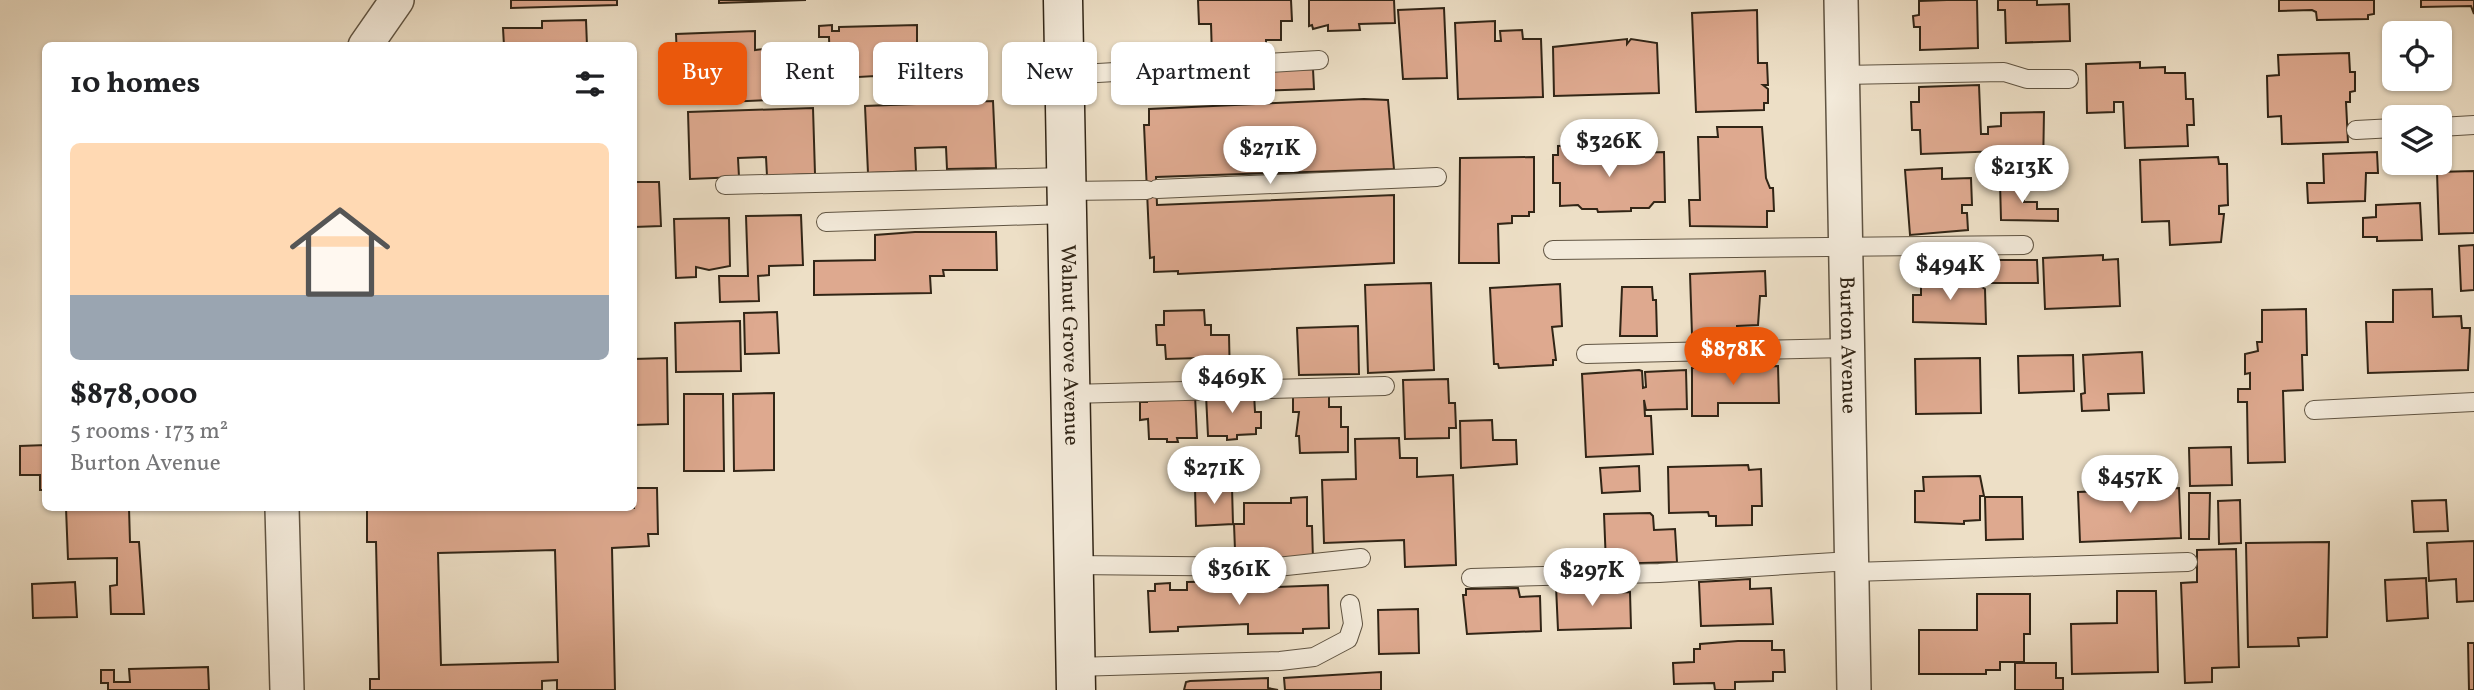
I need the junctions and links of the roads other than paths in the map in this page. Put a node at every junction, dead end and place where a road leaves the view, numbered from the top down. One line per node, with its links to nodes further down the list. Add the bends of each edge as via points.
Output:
1 (397, 0): 4 (street)
2 (1062, 0): 5 (main road, Walnut Grove Avenue)
3 (1841, 0): 8 (street, Burton Avenue)
4 (368, 42)
5 (1063, 42)
6 (1319, 60): 7 (lane)
7 (1097, 73)
8 (1842, 75): 9 (lane, via 2004,72 2027,79); 20 (street, Burton Avenue)
9 (2069, 79)
10 (1065, 105): 17 (main road, Walnut Grove Avenue)
11 (2474, 125): 12 (lane)
12 (2452, 126)
13 (2382, 129): 14 (lane)
14 (2356, 130)
15 (1437, 177): 17 (lane)
16 (725, 185): 17 (lane)
17 (1066, 194): 18 (lane); 25 (main road, Walnut Grove Avenue)
18 (826, 222)
19 (2024, 245): 20 (lane)
20 (1846, 249): 21 (lane); 22 (street, Burton Avenue)
21 (1553, 250)
22 (1846, 348): 23 (lane); 32 (street, Burton Avenue)
23 (1586, 354)
24 (1385, 386): 25 (lane)
25 (1070, 394): 31 (main road, Walnut Grove Avenue)
26 (2474, 401): 27 (lane)
27 (2314, 410)
28 (282, 511): 36 (street)
29 (1361, 558): 31 (lane, via 1277,567)
30 (2188, 562): 32 (lane)
31 (1073, 565): 35 (main road, Walnut Grove Avenue)
32 (1851, 566): 33 (lane); 37 (street, Burton Avenue)
33 (1471, 578)
34 (1350, 604): 35 (lane, via 1353,624 1348,639 1314,657)
35 (1075, 678)
36 (287, 690)
37 (1854, 690)

